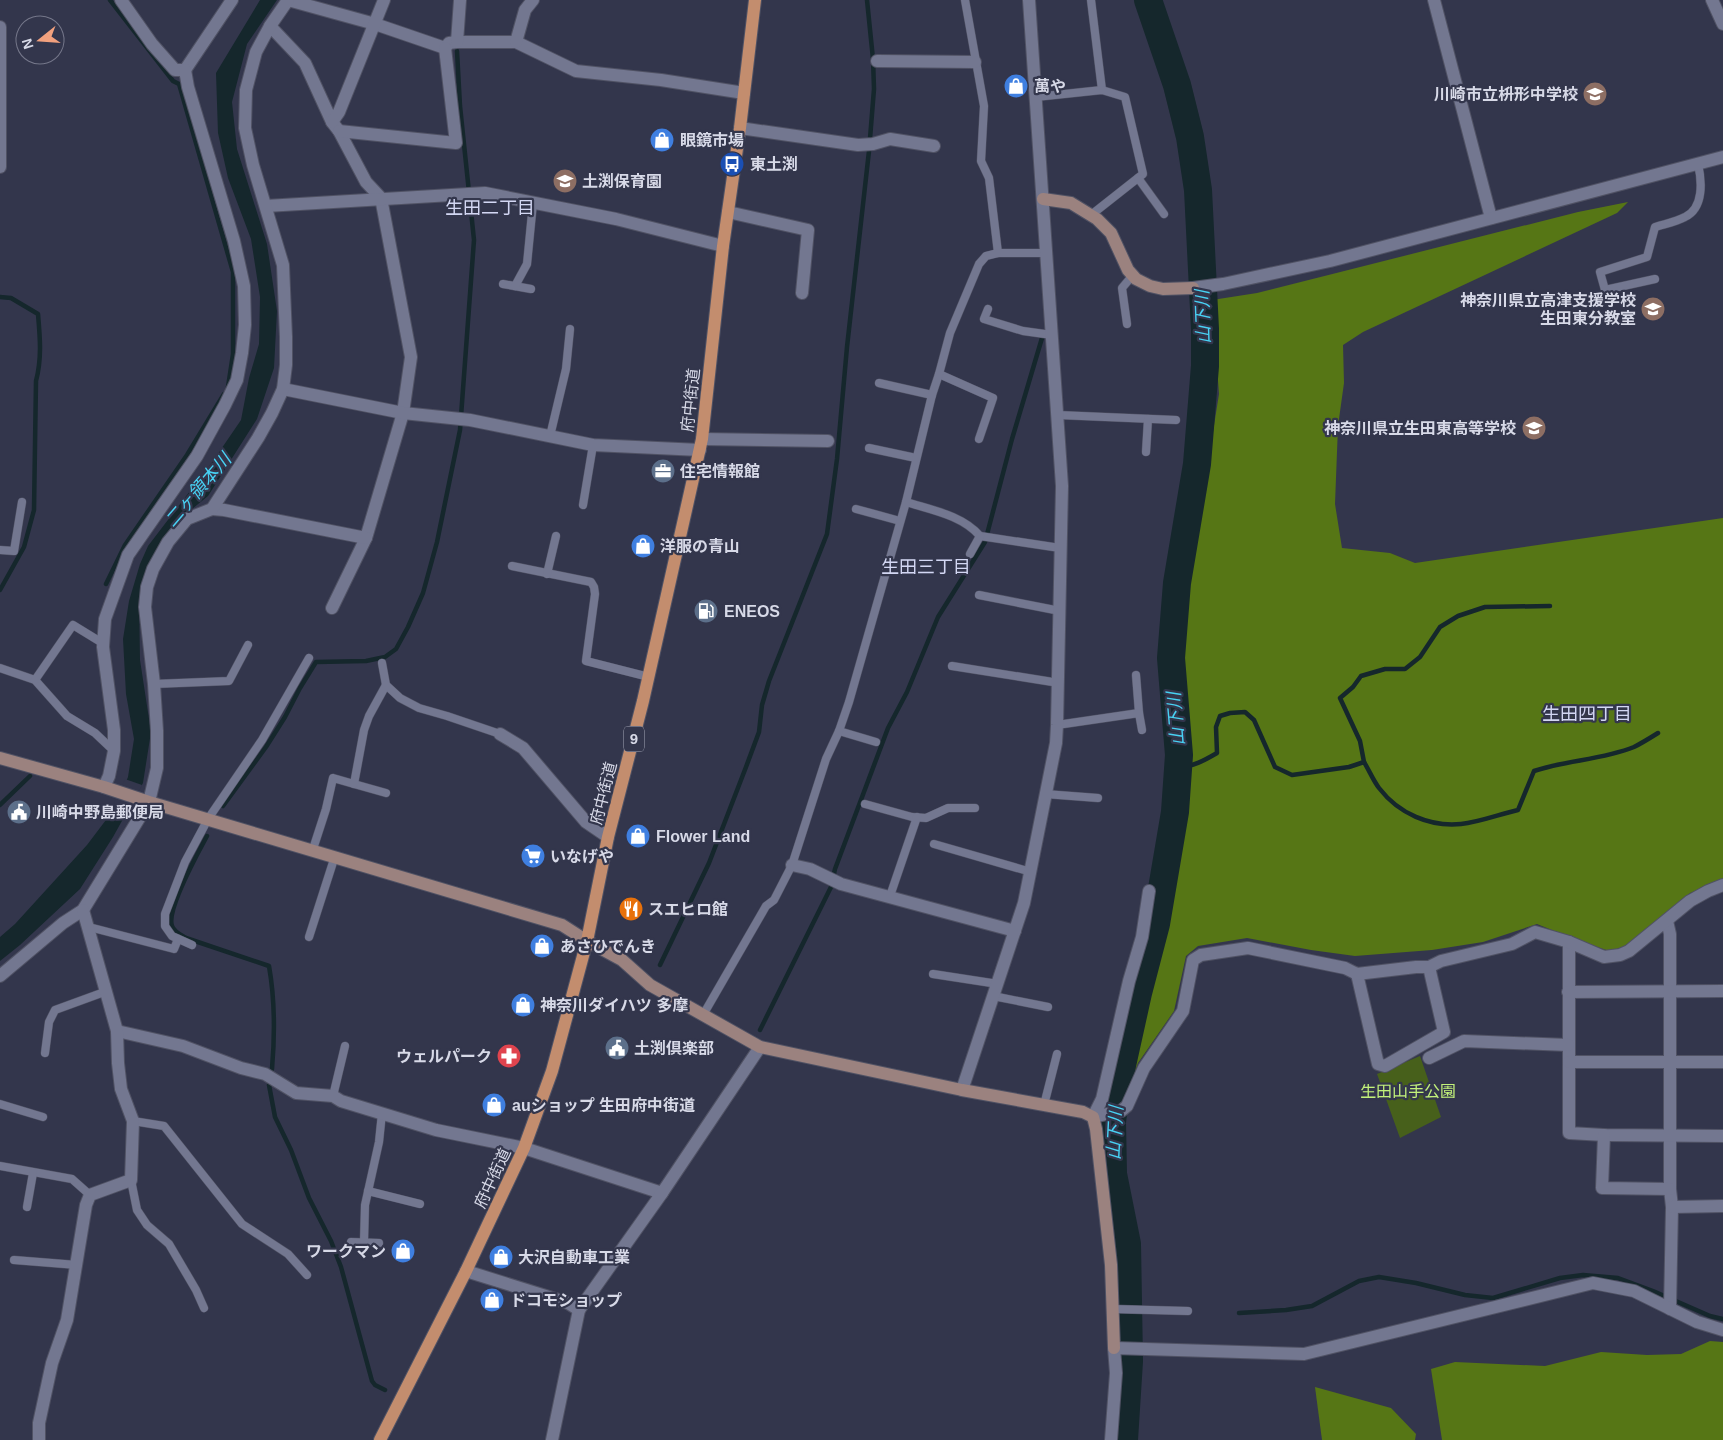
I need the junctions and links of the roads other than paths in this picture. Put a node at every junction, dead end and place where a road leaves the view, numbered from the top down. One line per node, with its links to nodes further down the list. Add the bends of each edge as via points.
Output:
1 (121, 0): 22 (street, via 175,70)
2 (232, 0): 22 (street)
3 (288, 0): 13 (street); 15 (street)
4 (384, 0): 13 (street)
5 (460, 0): 17 (street)
6 (533, 0): 18 (street, via 525,10)
7 (755, 0): 24 (main road, 府中街道 / 9)
8 (965, 0): 21 (lane)
9 (1029, 0): 25 (street)
10 (1091, 0): 23 (lane)
11 (1434, 0): 41 (street)
12 (1712, 0): 14 (street)
13 (374, 24): 19 (street); 26 (street)
14 (1723, 24)
15 (270, 26): 26 (street, via 305,63); 37 (street, via 256,52 246,90 245,128)
16 (0, 29): 29 (street)
17 (457, 42): 18 (street); 19 (street, via 449,43)
18 (516, 42): 24 (street, via 576,71)
19 (445, 48): 26 (street, via 456,143)
20 (877, 61): 21 (street)
21 (975, 62): 44 (lane, via 984,106 981,161 989,178)
22 (185, 70): 89 (street, via 244,286 242,353 237,380 197,456 128,555 105,618)
23 (1102, 90): 25 (lane); 33 (lane, via 1125,97 1143,174)
24 (744, 93): 27 (main road, 府中街道 / 9)
25 (1036, 97): 35 (street)
26 (336, 127): 34 (street, via 366,182)
27 (740, 128): 28 (street, via 858,145 890,140); 38 (main road, 府中街道 / 9)
28 (934, 146)
29 (0, 148): 32 (street)
30 (1723, 157): 31 (street)
31 (1698, 164): 41 (street); 46 (lane, via 1701,176 1699,203 1687,217 1655,227 1647,257 1600,272 1605,290)
32 (0, 167)
33 (1138, 178): 39 (lane); 40 (lane)
34 (381, 198): 36 (street, via 470,193); 37 (street); 59 (street, via 411,357)
35 (1043, 199): 40 (street, via 1071,203); 43 (street)
36 (533, 203): 42 (street, via 616,218); 48 (lane, via 527,264)
37 (266, 206): 57 (street, via 283,265 286,337)
38 (728, 212): 42 (main road, 府中街道 / 9); 50 (street, via 808,230)
39 (1164, 214)
40 (1091, 215): 45 (street, via 1111,233)
41 (1491, 218): 45 (street, via 1330,261 1208,287 1163,289 1150,286)
42 (723, 246): 66 (main road, 府中街道 / 9)
43 (1045, 252): 44 (lane); 54 (street)
44 (998, 253): 55 (lane, via 986,256 979,264 950,333)
45 (1132, 275): 52 (lane, via 1122,288)
46 (1655, 279)
47 (502, 284): 48 (lane)
48 (515, 286): 49 (lane)
49 (531, 289)
50 (802, 293)
51 (988, 308): 54 (lane, via 984,319 1023,332)
52 (1127, 324)
53 (570, 329): 63 (lane, via 566,369)
54 (1052, 335): 60 (street)
55 (939, 374): 58 (lane); 64 (lane, via 993,398)
56 (879, 383): 58 (lane)
57 (283, 389): 59 (street); 74 (street, via 258,438)
58 (932, 395): 70 (lane)
59 (403, 413): 63 (street, via 470,420); 79 (street)
60 (1058, 415): 61 (lane); 80 (street, via 1062,486)
61 (1148, 419): 62 (lane); 69 (lane)
62 (1176, 420)
63 (550, 436): 67 (street)
64 (979, 439)
65 (828, 441): 66 (street)
66 (701, 444): 67 (street); 95 (main road, 府中街道 / 9)
67 (593, 445): 73 (lane)
68 (869, 448): 70 (lane)
69 (1146, 452)
70 (916, 458): 72 (lane)
71 (22, 502): 81 (lane, via 14,551)
72 (906, 502): 76 (lane); 78 (lane, via 955,518)
73 (583, 505)
74 (212, 508): 79 (street); 98 (street, via 187,519 168,542 147,587 145,607)
75 (856, 509): 76 (lane)
76 (900, 521): 103 (lane)
77 (556, 536): 84 (lane)
78 (980, 536): 80 (lane); 82 (lane)
79 (366, 538): 86 (street)
80 (1060, 548): 87 (street)
81 (0, 550)
82 (970, 554)
83 (512, 566): 84 (lane)
84 (547, 574): 95 (lane, via 590,582 594,587 586,661)
85 (979, 595): 87 (lane)
86 (332, 608)
87 (1060, 611): 97 (street)
88 (248, 645): 98 (lane, via 230,681)
89 (104, 646): 96 (lane, via 73,625); 106 (street)
90 (309, 658): 117 (lane, via 262,740)
91 (382, 664): 99 (lane)
92 (952, 666): 97 (lane)
93 (0, 668): 96 (lane)
94 (1136, 675): 100 (lane)
95 (649, 677): 118 (main road, 府中街道 / 9)
96 (35, 680): 106 (lane, via 67,716 95,733)
97 (1059, 682): 101 (street)
98 (154, 684): 113 (street, via 157,768)
99 (386, 685): 104 (lane, via 400,698 419,708); 108 (lane, via 364,730)
100 (1139, 713): 101 (lane); 102 (lane)
101 (1057, 726): 111 (street)
102 (1142, 730)
103 (839, 731): 105 (lane); 122 (lane, via 826,759)
104 (500, 734): 118 (street, via 523,748 586,822)
105 (876, 742)
106 (114, 751): 109 (street)
107 (6, 763): 109 (street)
108 (354, 784): 110 (lane); 120 (lane, via 334,778)
109 (108, 788): 113 (street)
110 (386, 793)
111 (1045, 794): 112 (lane); 123 (street)
112 (1098, 798)
113 (146, 800): 117 (street); 127 (street)
114 (865, 804): 116 (lane)
115 (974, 808): 116 (lane, via 948,808 926,818)
116 (917, 817): 126 (lane)
117 (208, 818): 120 (street); 132 (lane, via 185,862 165,914 165,926)
118 (608, 837): 133 (main road, 府中街道 / 9)
119 (934, 844): 123 (lane)
120 (313, 849): 121 (street)
121 (335, 856): 131 (lane); 133 (street, via 562,925)
122 (792, 865): 126 (street, via 810,869 841,884); 146 (lane)
123 (1030, 872): 130 (street)
124 (1723, 885): 128 (street, via 1690,902)
125 (1149, 891): 163 (street, via 1142,937 1102,1099)
126 (890, 896): 130 (street)
127 (83, 910): 129 (street); 139 (street)
128 (1667, 921): 134 (street, via 1629,951 1613,957 1604,957); 142 (street)
129 (89, 927): 132 (lane, via 174,949); 141 (street)
130 (1015, 931): 140 (street)
131 (309, 937)
132 (178, 939): 135 (lane)
133 (587, 941): 146 (street, via 622,960 650,985); 168 (main road, 府中街道 / 9, via 552,1071)
134 (1569, 942): 136 (street, via 1535,932 1512,944); 144 (street)
135 (192, 945)
136 (1428, 967): 138 (street); 138 (street, via 1444,1032 1385,1066 1378,1064)
137 (933, 974): 140 (lane)
138 (1358, 974): 163 (street, via 1345,968 1248,948 1201,955 1193,960 1183,1011 1144,1068 1127,1106 1121,1111)
139 (0, 976)
140 (995, 990): 145 (lane); 157 (street)
141 (107, 991): 147 (street); 151 (lane, via 55,1010 49,1022)
142 (1670, 991): 143 (street); 144 (street); 155 (street)
143 (1723, 991)
144 (1568, 992): 148 (street)
145 (1048, 1007)
146 (703, 1015): 150 (street)
147 (118, 1031): 158 (street, via 183,1046 265,1074 296,1093); 164 (street, via 121,1090)
148 (1568, 1045): 153 (street, via 1464,1041); 154 (street)
149 (345, 1046): 158 (lane)
150 (760, 1047): 157 (street); 174 (street)
151 (45, 1053)
152 (1057, 1054): 160 (lane)
153 (1428, 1058)
154 (1569, 1062): 155 (street); 165 (street, via 1569,1133)
155 (1671, 1062): 156 (street); 166 (street)
156 (1723, 1062)
157 (962, 1090): 160 (street)
158 (333, 1096): 161 (street)
159 (0, 1104): 162 (lane)
160 (1044, 1105): 163 (street, via 1083,1112)
161 (382, 1113): 168 (street, via 436,1130); 173 (lane)
162 (43, 1117)
163 (1092, 1117): 190 (street)
164 (133, 1122): 171 (street); 186 (lane, via 164,1126 242,1224 288,1254)
165 (1604, 1135): 166 (street); 172 (street, via 1602,1188)
166 (1670, 1135): 167 (street); 172 (street)
167 (1723, 1136)
168 (524, 1148): 174 (street); 185 (main road, 府中街道 / 9)
169 (0, 1166): 170 (lane)
170 (33, 1173): 175 (lane, via 72,1179); 178 (lane)
171 (131, 1180): 175 (street); 187 (lane, via 137,1210 146,1225 169,1244)
172 (1670, 1189): 179 (street)
173 (368, 1192): 176 (lane); 181 (lane)
174 (662, 1193): 189 (street)
175 (90, 1195): 184 (street)
176 (420, 1204)
177 (1723, 1206): 179 (street)
178 (27, 1207)
179 (1672, 1207): 188 (street)
180 (351, 1242): 181 (lane)
181 (364, 1242): 182 (lane)
182 (379, 1243)
183 (14, 1260): 184 (lane)
184 (77, 1266): 195 (street, via 67,1320 52,1363 39,1422)
185 (466, 1271): 189 (street, via 568,1303); 196 (main road, 府中街道 / 9)
186 (308, 1275)
187 (204, 1308)
188 (1670, 1309): 192 (street); 193 (street, via 1634,1291 1593,1283 1304,1354)
189 (579, 1310): 197 (street)
190 (1117, 1310): 191 (lane); 193 (street)
191 (1188, 1311)
192 (1723, 1330)
193 (1117, 1349): 194 (street)
194 (1110, 1439)
195 (39, 1440)
196 (380, 1440)
197 (552, 1440)

